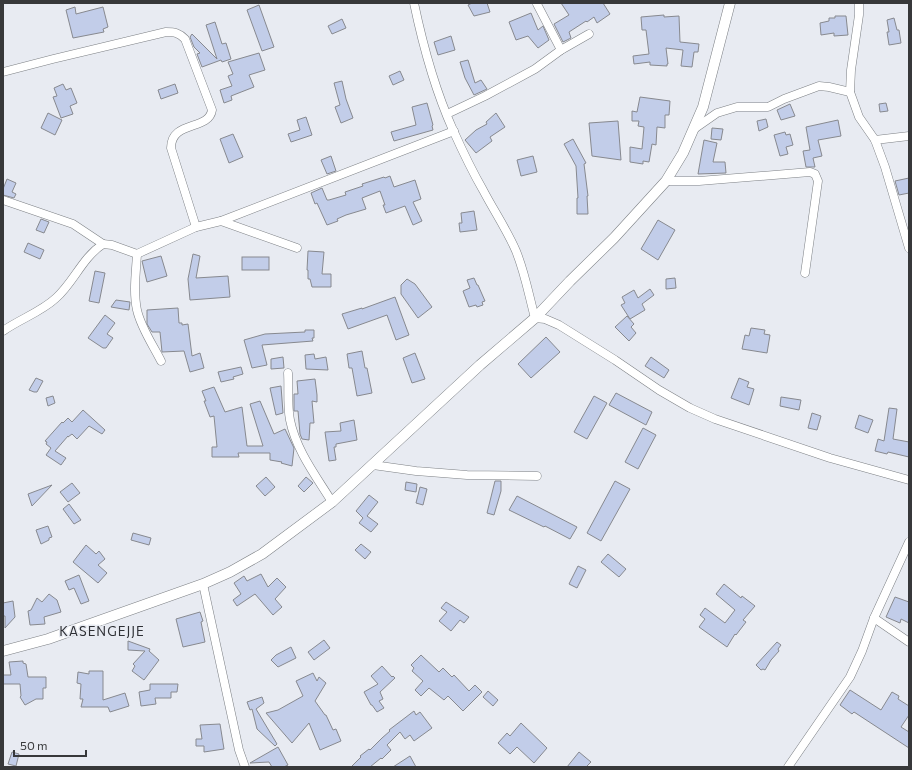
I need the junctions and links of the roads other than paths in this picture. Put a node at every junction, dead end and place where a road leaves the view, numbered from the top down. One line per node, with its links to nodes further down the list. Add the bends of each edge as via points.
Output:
1 (414, 3): 9 (street, via 432,73)
2 (730, 3): 10 (street, via 703,107)
3 (859, 3): 8 (street)
4 (538, 4): 6 (street)
5 (589, 34): 6 (street)
6 (561, 50): 9 (street, via 535,69)
7 (3, 72): 17 (street, via 166,32 180,33 186,39 212,110 208,119 179,132 171,140)
8 (850, 92): 10 (street, via 819,86 768,107 737,107 717,113); 13 (street, via 860,117)
9 (447, 114): 11 (street)
10 (694, 129): 14 (street, via 683,154)
11 (454, 131): 16 (street); 23 (street, via 515,251 524,273)
12 (909, 136): 13 (street)
13 (875, 140): 20 (street)
14 (666, 181): 22 (street, via 699,181 810,172 815,174 818,181); 23 (street)
15 (3, 200): 18 (street, via 73,224)
16 (221, 221): 17 (street); 19 (street)
17 (196, 227): 21 (street)
18 (103, 244): 21 (street); 24 (street, via 94,250 64,290 48,305)
19 (298, 248)
20 (909, 248)
21 (137, 254): 25 (street, via 137,311)
22 (805, 273)
23 (535, 318): 27 (street, via 480,365); 29 (street, via 559,325 659,390 715,419 830,458)
24 (5, 327)
25 (161, 361)
26 (288, 373): 30 (street, via 290,419 295,440)
27 (373, 465): 28 (street, via 459,475); 30 (street)
28 (537, 476)
29 (909, 480)
30 (332, 502): 32 (street, via 262,554)
31 (909, 542): 33 (street)
32 (203, 584): 35 (street, via 48,639); 36 (street, via 239,750)
33 (874, 618): 34 (street); 37 (street, via 850,677)
34 (909, 642)
35 (3, 652)
36 (245, 767)
37 (788, 767)

